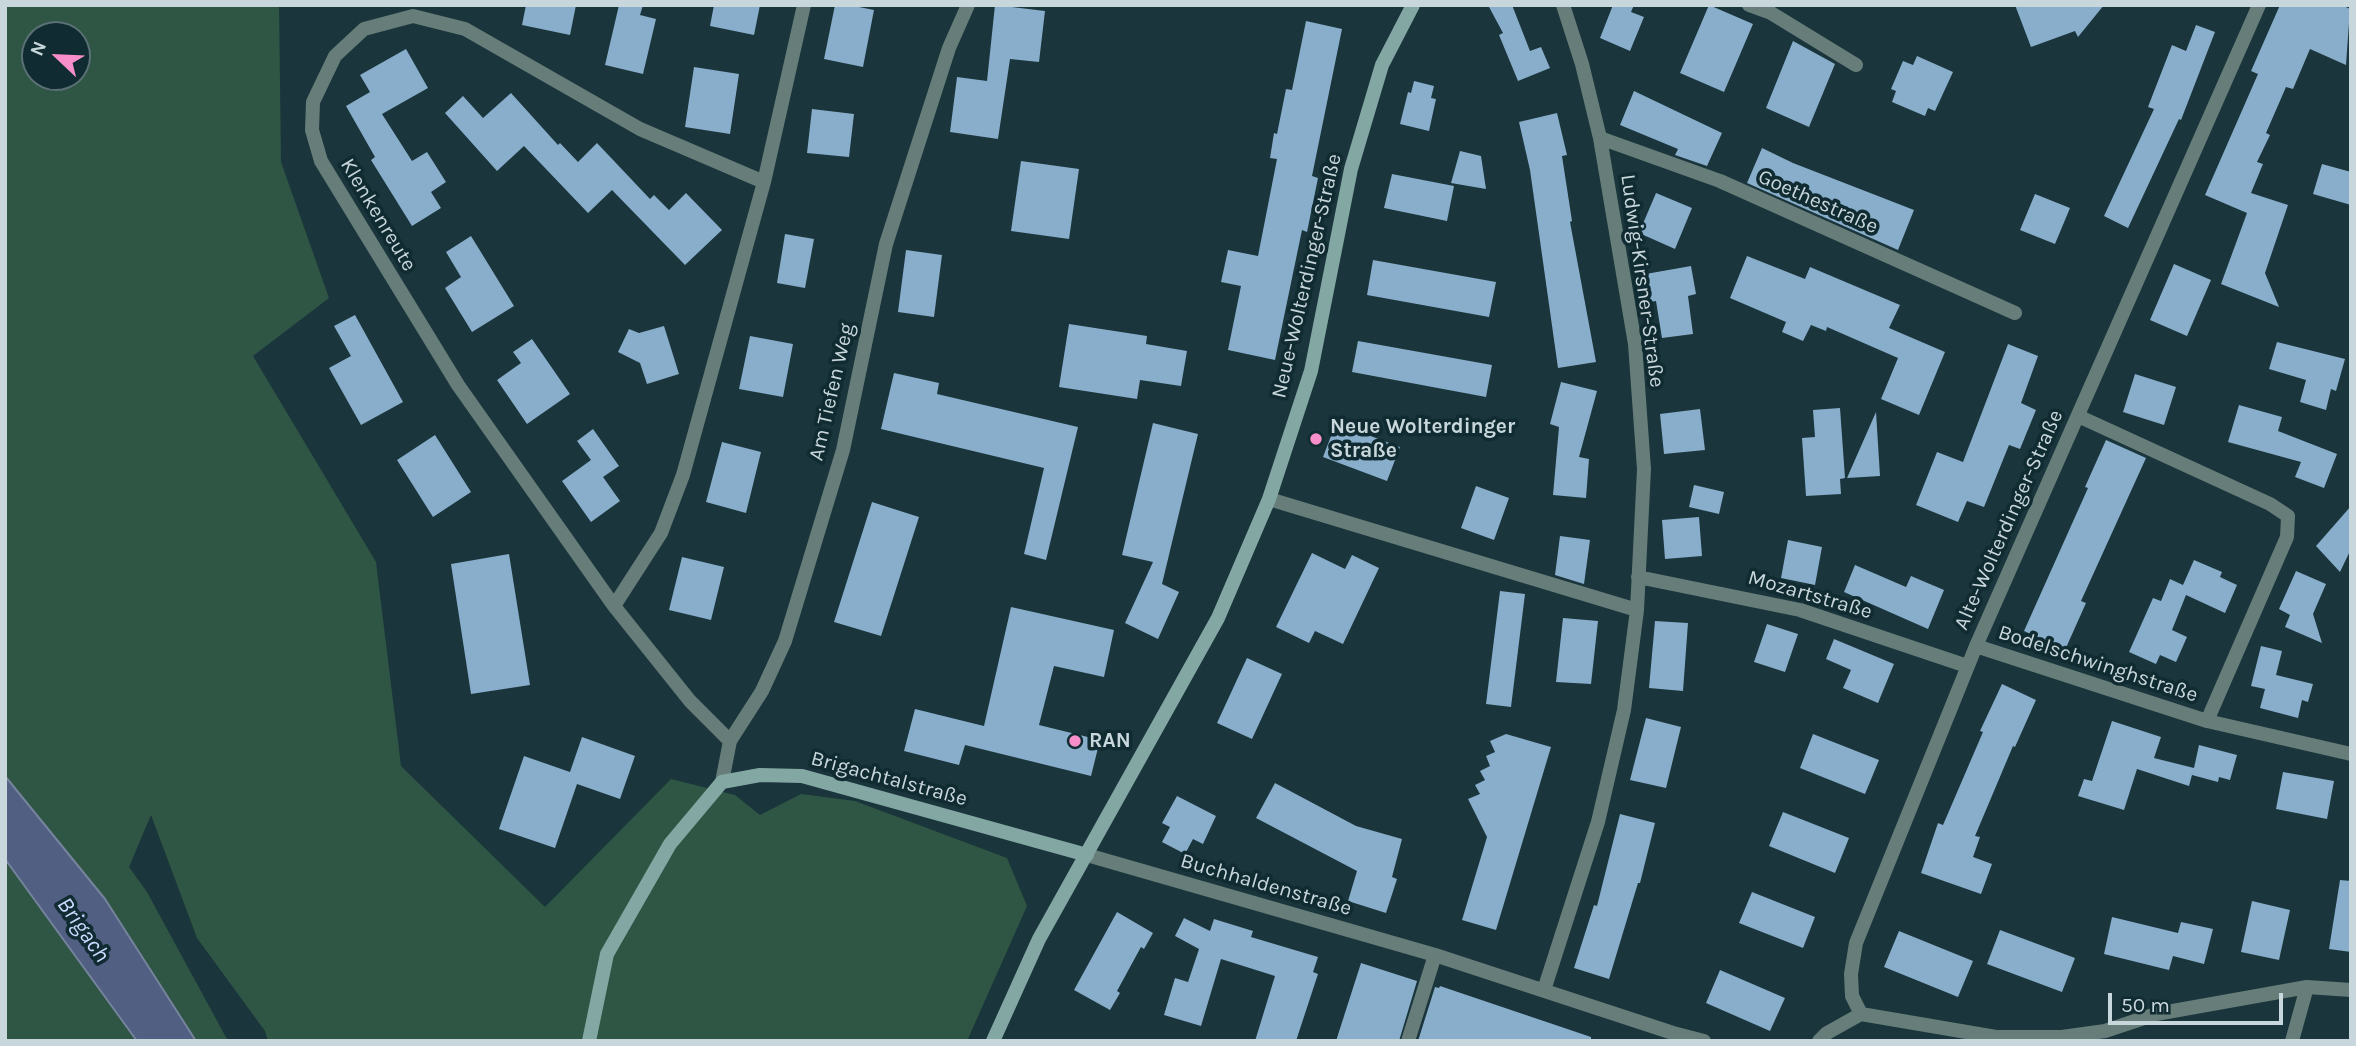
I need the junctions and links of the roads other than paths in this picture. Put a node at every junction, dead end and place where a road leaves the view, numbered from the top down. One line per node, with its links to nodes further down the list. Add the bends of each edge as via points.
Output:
1 (804, 5): 10 (street)
2 (968, 5): 20 (street, Am Tiefen Weg, via 940,74 886,244 843,450 785,641 762,691)
3 (1413, 5): 13 (main road, Neue-Wolterdinger-Straße, via 1382,65 1351,169 1311,371)
4 (1563, 5): 9 (street, Ludwig-Kirsner-Straße)
5 (1749, 5): 7 (street)
6 (2259, 5): 12 (street, Alte-Wolterdinger-Straße)
7 (1771, 9): 8 (street)
8 (1856, 65)
9 (1600, 138): 11 (street, Goethestraße, via 1720,181); 14 (street, Ludwig-Kirsner-Straße, via 1634,344 1644,469)
10 (764, 182): 15 (street, via 683,475 661,533); 15 (street, Klenkenreute, via 640,129 465,29 414,16 364,29 335,56 313,102 312,130 321,161 457,385)
11 (2015, 313)
12 (2078, 416): 17 (street, Alte-Wolterdinger-Straße); 19 (street, Bodelschwinghstraße, via 2288,516 2287,537)
13 (1269, 499): 16 (street); 23 (main road, Neue-Wolterdinger-Straße, via 1218,618)
14 (1638, 577): 16 (street, Ludwig-Kirsner-Straße); 18 (street, Mozartstraße, via 1800,610)
15 (614, 606): 20 (street, Klenkenreute, via 690,701)
16 (1637, 610): 26 (street, Ludwig-Kirsner-Straße, via 1624,710 1598,822)
17 (1976, 646): 18 (street, Alte-Wolterdinger-Straße); 19 (street, Bodelschwinghstraße)
18 (1967, 666): 28 (street, Alte-Wolterdinger-Straße, via 1856,943 1852,996)
19 (2207, 721): 21 (street, Bodelschwinghstraße)
20 (730, 741): 22 (street, Am Tiefen Weg)
21 (2351, 754)
22 (722, 782): 23 (main road, Brigachtalstraße, via 760,775 802,776); 29 (main road, via 670,844 607,954)
23 (1087, 855): 24 (street, Buchhaldenstraße); 30 (main road, Neue-Wolterdinger-Straße, via 1039,939)
24 (1435, 955): 26 (street, Buchhaldenstraße); 31 (street)
25 (2307, 987): 27 (street); 28 (street, via 2156,1014 2105,1031 2062,1037 1996,1037); 34 (street)
26 (1544, 990): 32 (street, Buchhaldenstraße)
27 (2351, 990)
28 (1861, 1014): 33 (street)
29 (589, 1041)
30 (993, 1041)
31 (1408, 1041)
32 (1704, 1041)
33 (1819, 1041)
34 (2292, 1041)

